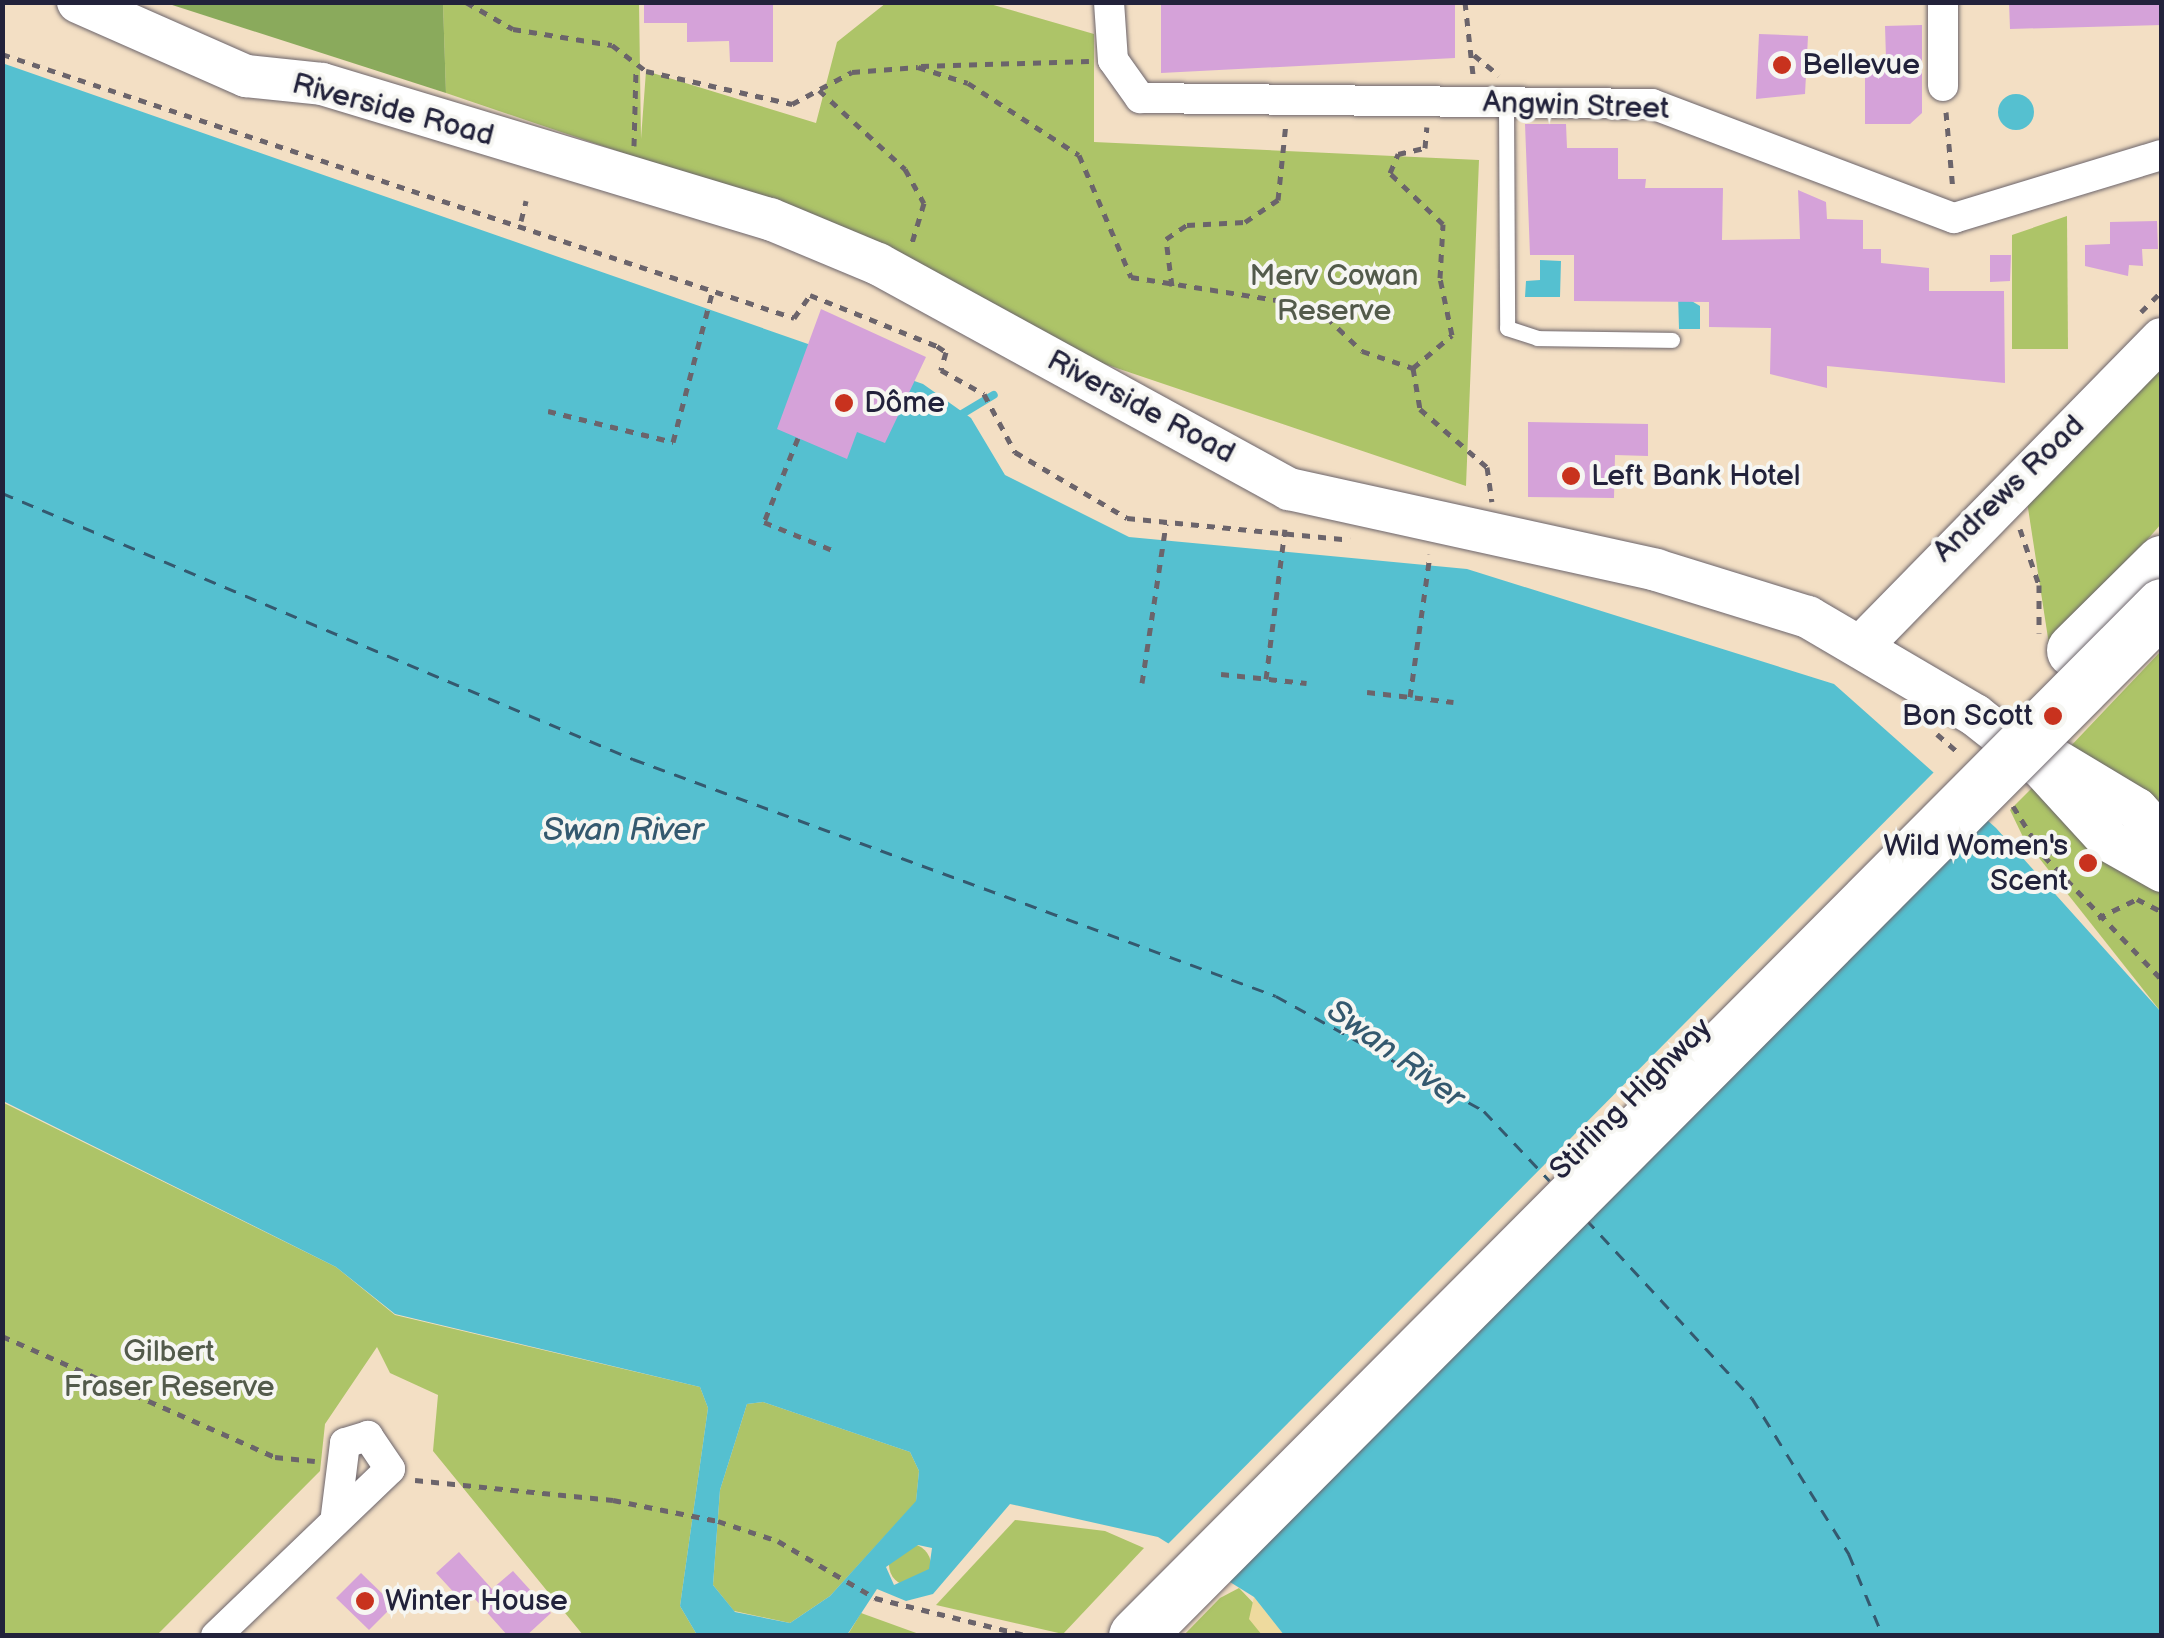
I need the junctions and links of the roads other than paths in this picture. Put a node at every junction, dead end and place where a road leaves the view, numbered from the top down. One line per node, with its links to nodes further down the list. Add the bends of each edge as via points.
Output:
1 (78, 2): 11 (street, Riverside Road, via 246,76 322,84 770,219 878,264 1290,489 1744,592)
2 (108, 2): 11 (street, Riverside Road, via 228,52 312,64 782,210 957,290 1294,474 1789,588)
3 (1109, 2): 6 (street, Angwin Street, via 1113,60 1140,98)
4 (1942, 2): 5 (street)
5 (1943, 86)
6 (1506, 104): 7 (street, Angwin Street, via 1689,111 1954,218); 9 (lane, via 1507,328 1537,338)
7 (2162, 156)
8 (2148, 329): 11 (street, Andrews Road, via 2017,481)
9 (1672, 340)
10 (2155, 584): 16 (highway, Stirling Highway); 17 (highway, Stirling Highway, bridge)
11 (1868, 636): 12 (street, Riverside Road, via 2077,777 2138,808); 13 (street, Riverside Road, via 2067,791 2109,841)
12 (2162, 837)
13 (2162, 871)
14 (336, 1514): 14 (street, via 390,1468 368,1436 354,1434 345,1443); 15 (street)
15 (216, 1636)
16 (1100, 1636)
17 (1136, 1636)

